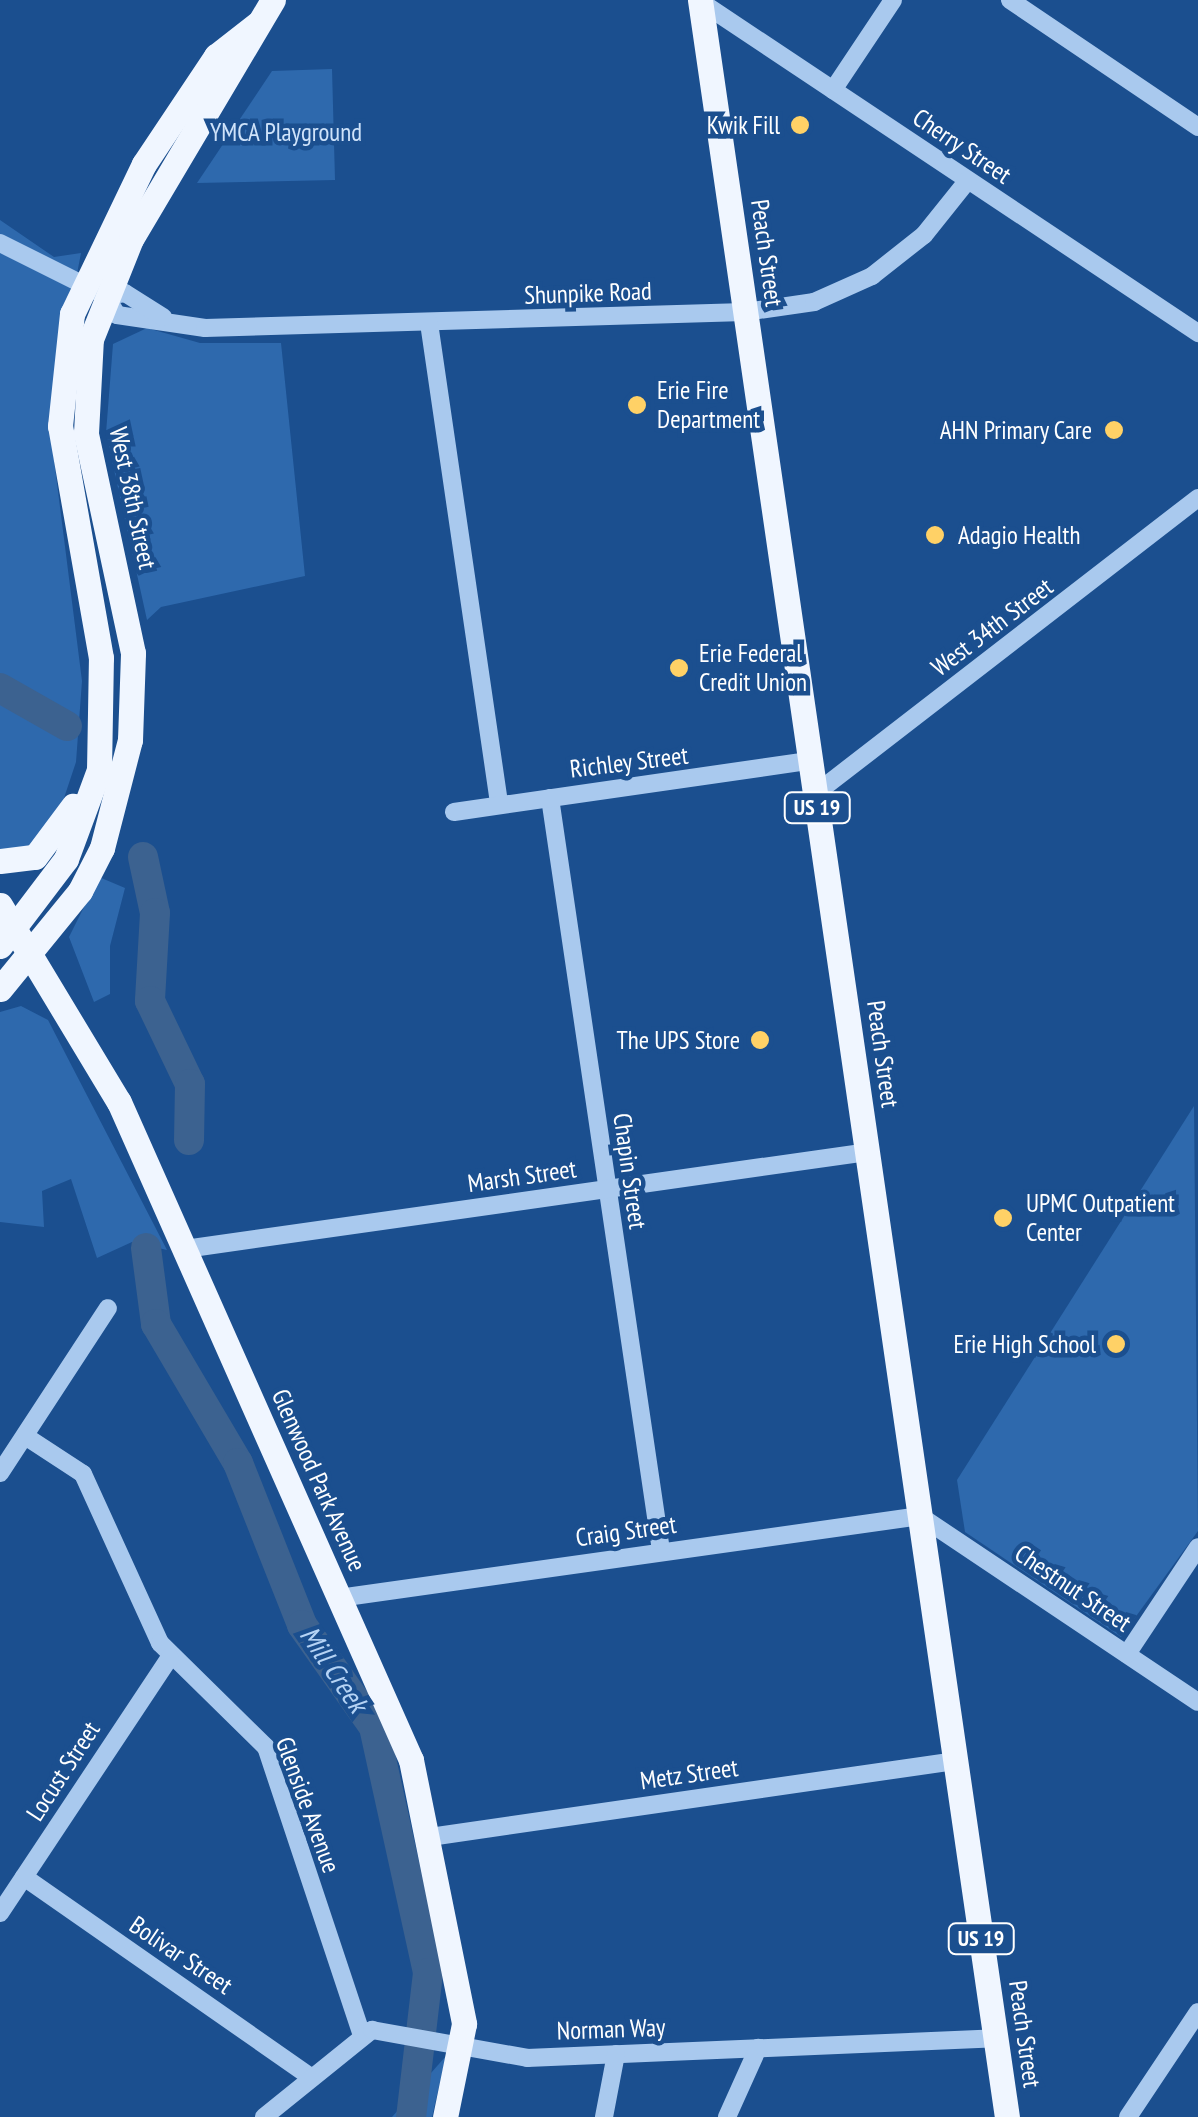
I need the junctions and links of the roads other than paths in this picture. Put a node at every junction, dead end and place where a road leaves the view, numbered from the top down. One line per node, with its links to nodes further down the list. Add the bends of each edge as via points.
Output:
1 (273, 0): 5 (main road, West 38th Street)
2 (700, 0): 6 (street, Cherry Street); 12 (main road, Peach Street / US 19)
3 (893, 0): 6 (street)
4 (1010, 0): 7 (street)
5 (257, 24): 10 (main road, West 38th Street, via 216,56); 11 (main road, West 38th Street)
6 (833, 90): 8 (street, Cherry Street)
7 (1198, 127)
8 (968, 180): 12 (street, Shunpike Road, via 924,235 872,276 814,302); 14 (street, Cherry Street)
9 (0, 243): 10 (street, Shunpike Road)
10 (81, 282): 11 (street, Shunpike Road); 15 (main road, West 38th Street)
11 (106, 296): 13 (street, Shunpike Road, via 125,292 164,316 214,329); 15 (main road, West 38th Street)
12 (745, 312): 13 (street, Shunpike Road); 17 (main road, Peach Street / US 19)
13 (429, 324): 20 (street)
14 (1198, 333)
15 (80, 336): 22 (main road, West 38th Street, via 60,426 101,658 102,715 99,770); 26 (main road, West 38th Street, via 86,433 127,615 134,694 123,779 90,872)
16 (1198, 498): 18 (street, West 34th Street)
17 (810, 762): 18 (main road, Peach Street / US 19); 19 (street, Richley Street)
18 (815, 794): 28 (main road, Peach Street / US 19)
19 (550, 798): 20 (street, Richley Street); 29 (street, Chapin Street)
20 (499, 805): 21 (street, Richley Street)
21 (454, 812)
22 (56, 853): 23 (main road); 25 (main road, West 38th Street)
23 (0, 861)
24 (0, 905): 25 (main road, Glenwood Park Avenue)
25 (9, 938): 26 (main road, Glenwood Park Avenue)
26 (34, 953): 27 (main road, West 38th Street); 30 (main road, Glenwood Park Avenue, via 87,1038)
27 (0, 989)
28 (867, 1152): 29 (street, Marsh Street); 34 (main road, Peach Street / US 19)
29 (608, 1189): 30 (street, Marsh Street); 36 (street, Chapin Street)
30 (184, 1249): 37 (main road, Glenwood Park Avenue)
31 (108, 1308): 32 (street)
32 (24, 1436): 33 (street); 39 (street, Glenside Avenue, via 92,1487)
33 (0, 1474)
34 (920, 1516): 36 (street, Craig Street); 38 (street, Chestnut Street); 41 (main road, Peach Street / US 19)
35 (1198, 1547): 38 (street)
36 (660, 1551): 37 (street, Craig Street)
37 (339, 1598): 42 (main road, Glenwood Park Avenue, via 411,1760)
38 (1127, 1654): 40 (street, Chestnut Street)
39 (170, 1657): 43 (street, Locust Street); 46 (street, Glenside Avenue, via 266,1748)
40 (1198, 1702)
41 (956, 1761): 42 (street, Metz Street); 48 (main road, Peach Street / US 19)
42 (430, 1837): 49 (main road, Glenwood Park Avenue)
43 (24, 1877): 44 (street, Locust Street); 52 (street, Bolivar Street)
44 (0, 1914)
45 (1198, 2012): 47 (street)
46 (361, 2032): 49 (street, Norman Way); 52 (street)
47 (1192, 2035): 58 (street)
48 (996, 2038): 50 (street, Norman Way); 57 (main road, Peach Street / US 19)
49 (451, 2039): 51 (street, Norman Way, via 511,2057); 54 (main road, Glenwood Park Avenue)
50 (758, 2048): 51 (street, Norman Way); 56 (street)
51 (616, 2054): 55 (street)
52 (308, 2076): 53 (street)
53 (264, 2117)
54 (446, 2117)
55 (604, 2117)
56 (727, 2117)
57 (1007, 2117)
58 (1128, 2117)

